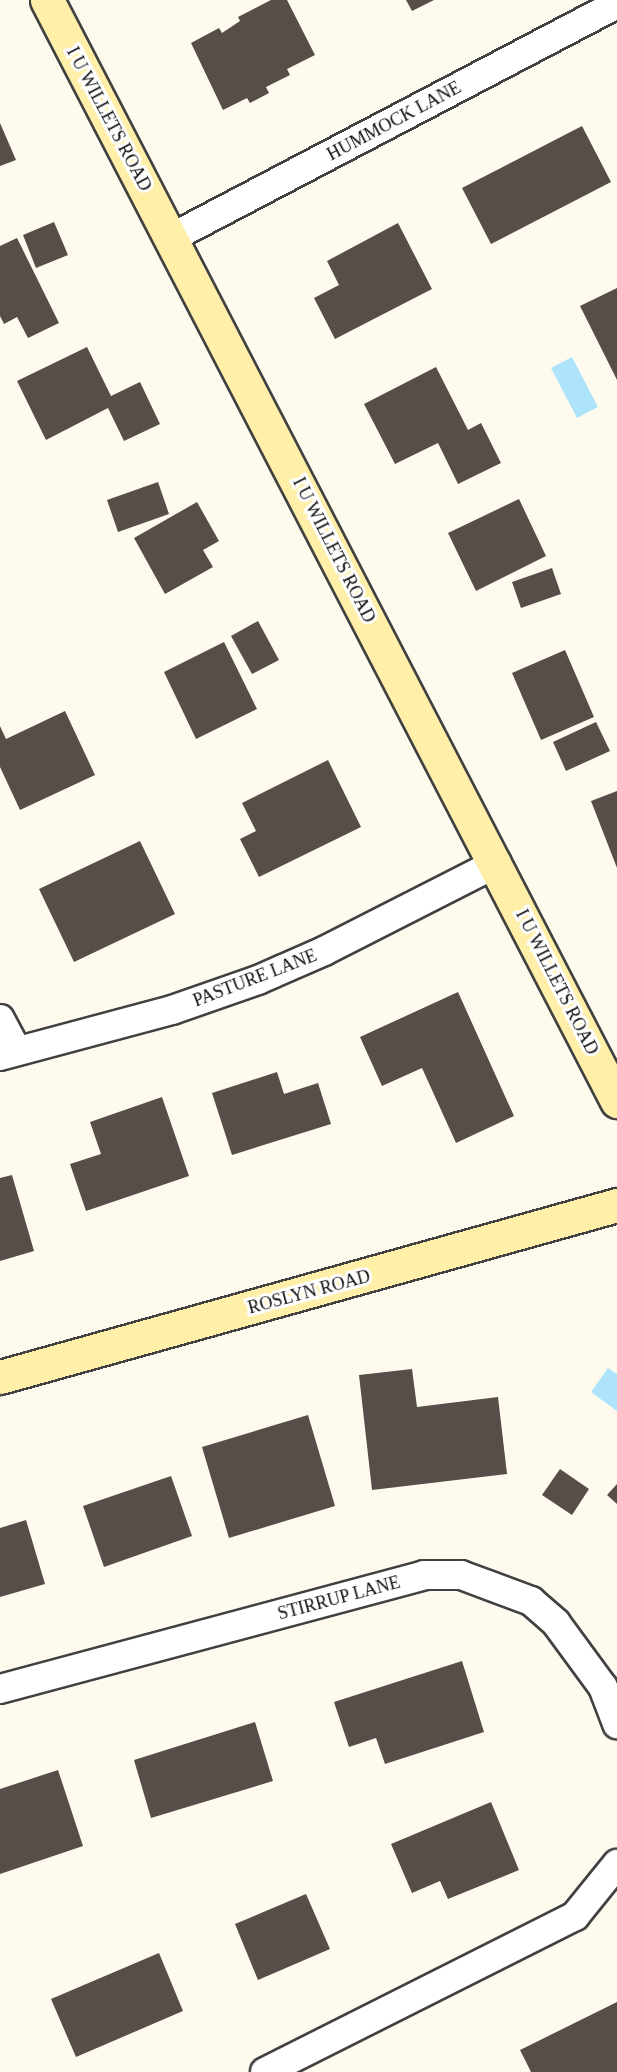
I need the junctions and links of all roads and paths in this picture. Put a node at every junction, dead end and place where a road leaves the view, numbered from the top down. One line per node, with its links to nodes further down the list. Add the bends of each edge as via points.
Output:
1 (47, 0): 3 (main road, I U WILLETS ROAD)
2 (616, 2): 3 (street, HUMMOCK LANE)
3 (171, 238): 4 (main road, I U WILLETS ROAD)
4 (496, 863): 6 (street, PASTURE LANE, via 324,951 258,980 172,1010); 7 (main road, I U WILLETS ROAD)
5 (0, 1019): 6 (street)
6 (9, 1054)
7 (617, 1101)
8 (617, 1205): 9 (main road, ROSLYN ROAD)
9 (0, 1377)
10 (610, 1683): 11 (street, STIRRUP LANE, via 531,1601 461,1575 424,1575); 12 (street, STIRRUP LANE)
11 (0, 1689)
12 (617, 1724)
13 (617, 1864): 14 (street, via 575,1916)
14 (265, 2072)

